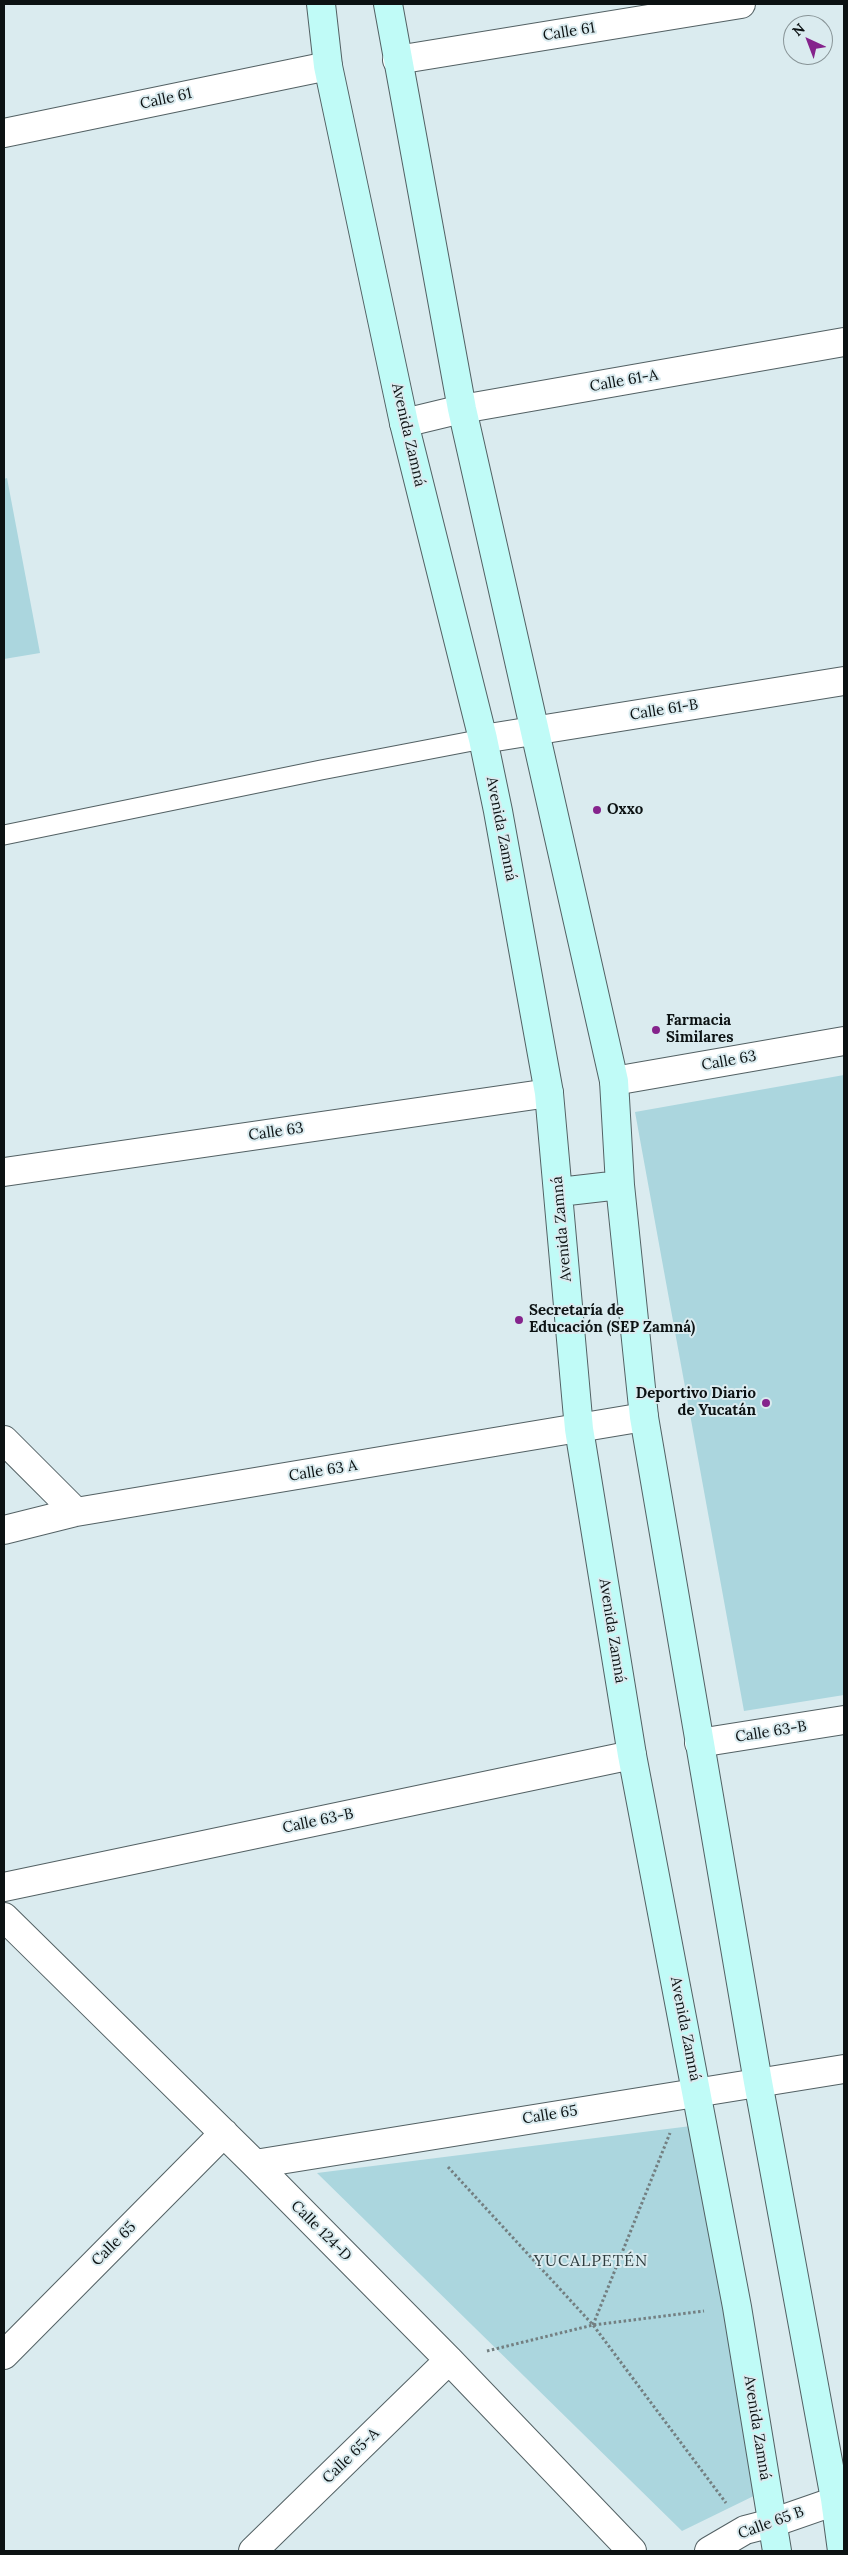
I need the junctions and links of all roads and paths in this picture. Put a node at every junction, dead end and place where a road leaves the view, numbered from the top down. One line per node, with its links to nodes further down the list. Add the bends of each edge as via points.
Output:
1 (320, 4): 5 (street, Avenida Zamná)
2 (388, 4): 4 (street)
3 (741, 4): 4 (street, Calle 61)
4 (397, 60): 8 (street)
5 (328, 66): 6 (street, Calle 61); 9 (street, Avenida Zamná)
6 (4, 133)
7 (844, 342): 8 (street, Calle 61-A)
8 (462, 409): 9 (street, Calle 61-A); 11 (street)
9 (404, 423): 12 (street, Avenida Zamná)
10 (844, 682): 11 (street, Calle 61-B)
11 (536, 731): 12 (street, Calle 61-B); 15 (street)
12 (484, 739): 13 (lane); 16 (street, Avenida Zamná)
13 (4, 835)
14 (844, 1041): 15 (street, Calle 63)
15 (614, 1081): 18 (street)
16 (548, 1093): 17 (street, Calle 63); 19 (street, Avenida Zamná)
17 (4, 1172)
18 (620, 1184): 19 (street); 20 (street)
19 (559, 1192): 21 (street, Avenida Zamná)
20 (644, 1417): 21 (street, Calle 63 A); 26 (street)
21 (579, 1429): 23 (street, Calle 63 A); 27 (street, Avenida Zamná)
22 (4, 1440): 23 (street)
23 (76, 1512): 24 (street, Calle 63 A)
24 (4, 1530)
25 (844, 1720): 26 (street, Calle 63-B)
26 (699, 1743): 31 (street)
27 (632, 1755): 28 (street, Calle 63-B); 32 (street, Avenida Zamná)
28 (4, 1887)
29 (7, 1927): 33 (street, Calle 124-D)
30 (844, 2069): 31 (street, Calle 65)
31 (758, 2082): 32 (street, Calle 65); 40 (street)
32 (692, 2093): 34 (street, Calle 65); 36 (street, Avenida Zamná); 37 (path)
33 (224, 2133): 35 (street, Calle 124-D); 38 (street, Calle 65)
34 (420, 2136): 35 (street, Calle 65); 37 (path)
35 (255, 2164): 39 (street, Calle 124-D)
36 (737, 2307): 37 (path); 41 (street, Avenida Zamná)
37 (593, 2325): 39 (path); 42 (path)
38 (4, 2355)
39 (449, 2360): 43 (street, Calle 65-A); 44 (street, Calle 124-D)
40 (840, 2498): 41 (street, Calle 65 B); 47 (street)
41 (772, 2523): 42 (street, Calle 65 B); 46 (street, Avenida Zamná)
42 (745, 2530): 45 (street, Calle 65 B)
43 (253, 2551)
44 (632, 2551)
45 (709, 2551)
46 (777, 2551)
47 (842, 2551)

